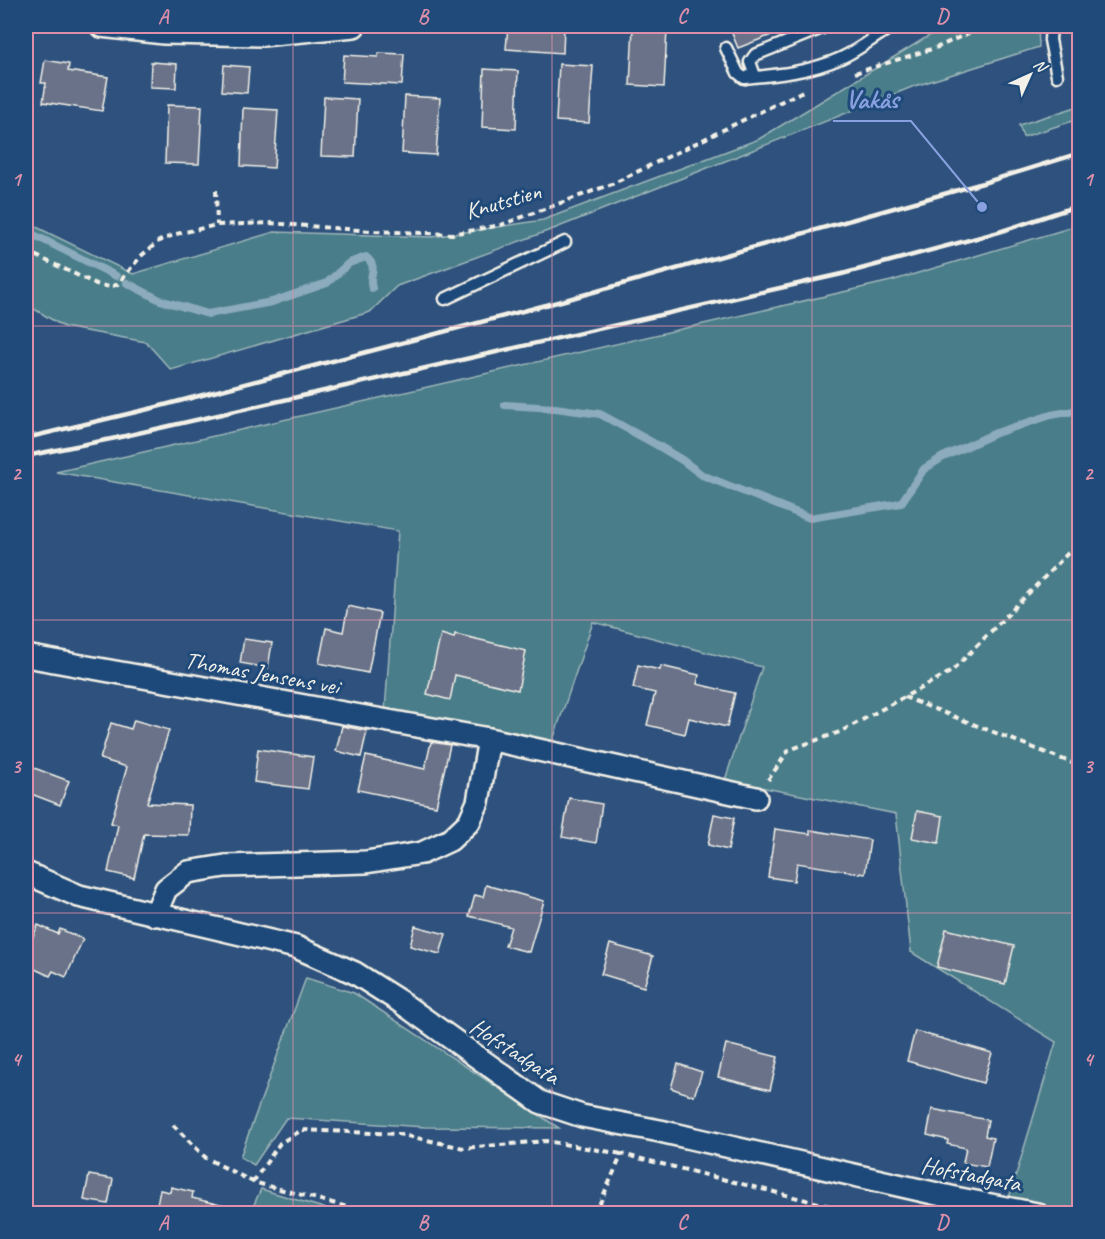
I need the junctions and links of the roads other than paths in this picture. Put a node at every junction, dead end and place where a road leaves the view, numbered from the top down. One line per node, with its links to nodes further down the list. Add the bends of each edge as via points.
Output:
1 (101, 26): 2 (street, via 164,33 262,35)
2 (354, 26)
3 (827, 26): 8 (lane, via 755,54 750,62 754,73)
4 (893, 26): 8 (lane, via 822,66)
5 (1051, 26): 7 (lane)
6 (726, 48): 8 (lane)
7 (1058, 76)
8 (744, 78)
9 (565, 242): 10 (lane)
10 (445, 299)
11 (26, 656): 12 (street, Thomas Jensens vei)
12 (489, 739): 13 (street, Thomas Jensens vei); 15 (street, via 478,802 469,822 450,840 422,853 366,862 225,866 188,872 166,889)
13 (756, 798)
14 (26, 873): 15 (street, Hofstadgata, via 79,896)
15 (155, 915): 16 (street, Hofstadgata, via 296,947 354,974 399,1001 540,1102 582,1116 660,1131)
16 (951, 1206): 17 (street, Hofstadgata)
17 (1037, 1214)

